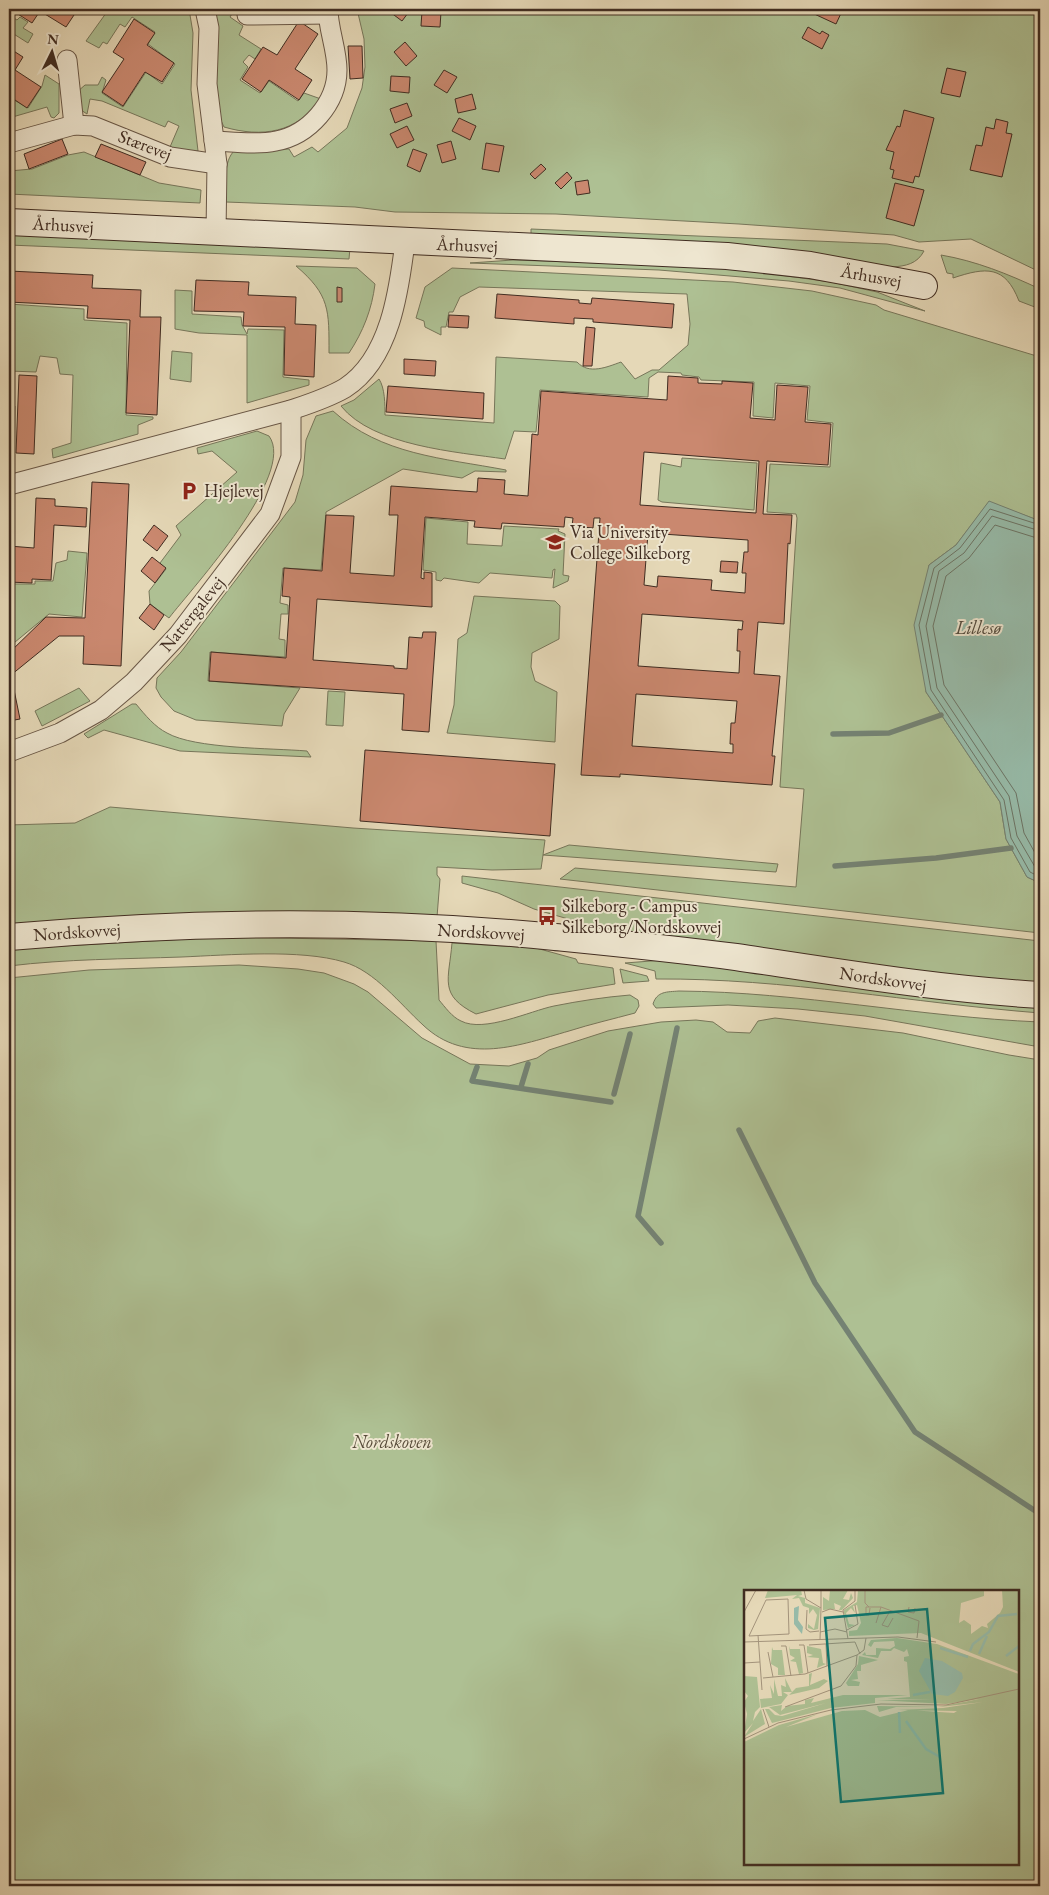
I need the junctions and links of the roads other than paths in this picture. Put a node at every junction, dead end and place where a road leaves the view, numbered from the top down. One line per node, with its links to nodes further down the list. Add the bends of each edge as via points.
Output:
1 (205, 9): 6 (street, via 209,28 207,84)
2 (328, 11): 3 (street); 6 (street, via 338,72 329,100 312,124 277,141)
3 (247, 15)
4 (67, 60): 5 (street)
5 (74, 124): 7 (street, Stærevej); 8 (street, Stærevej, via 118,134 170,156)
6 (214, 141): 8 (street)
7 (9, 143)
8 (217, 164): 10 (street)
9 (9, 222): 10 (street, Århusvej)
10 (216, 233): 11 (street, Århusvej)
11 (405, 242): 12 (street, Århusvej, via 727,256 810,265); 13 (street, via 394,314 382,344 347,387)
12 (924, 286)
13 (291, 410): 14 (street); 15 (street, Nattergalevej, via 291,458 270,514 178,635 134,682 101,710 60,733)
14 (9, 485)
15 (9, 752)
16 (9, 937): 17 (street, Nordskovvej, via 206,926 382,926 495,932 733,957 932,986)
17 (1040, 995)

